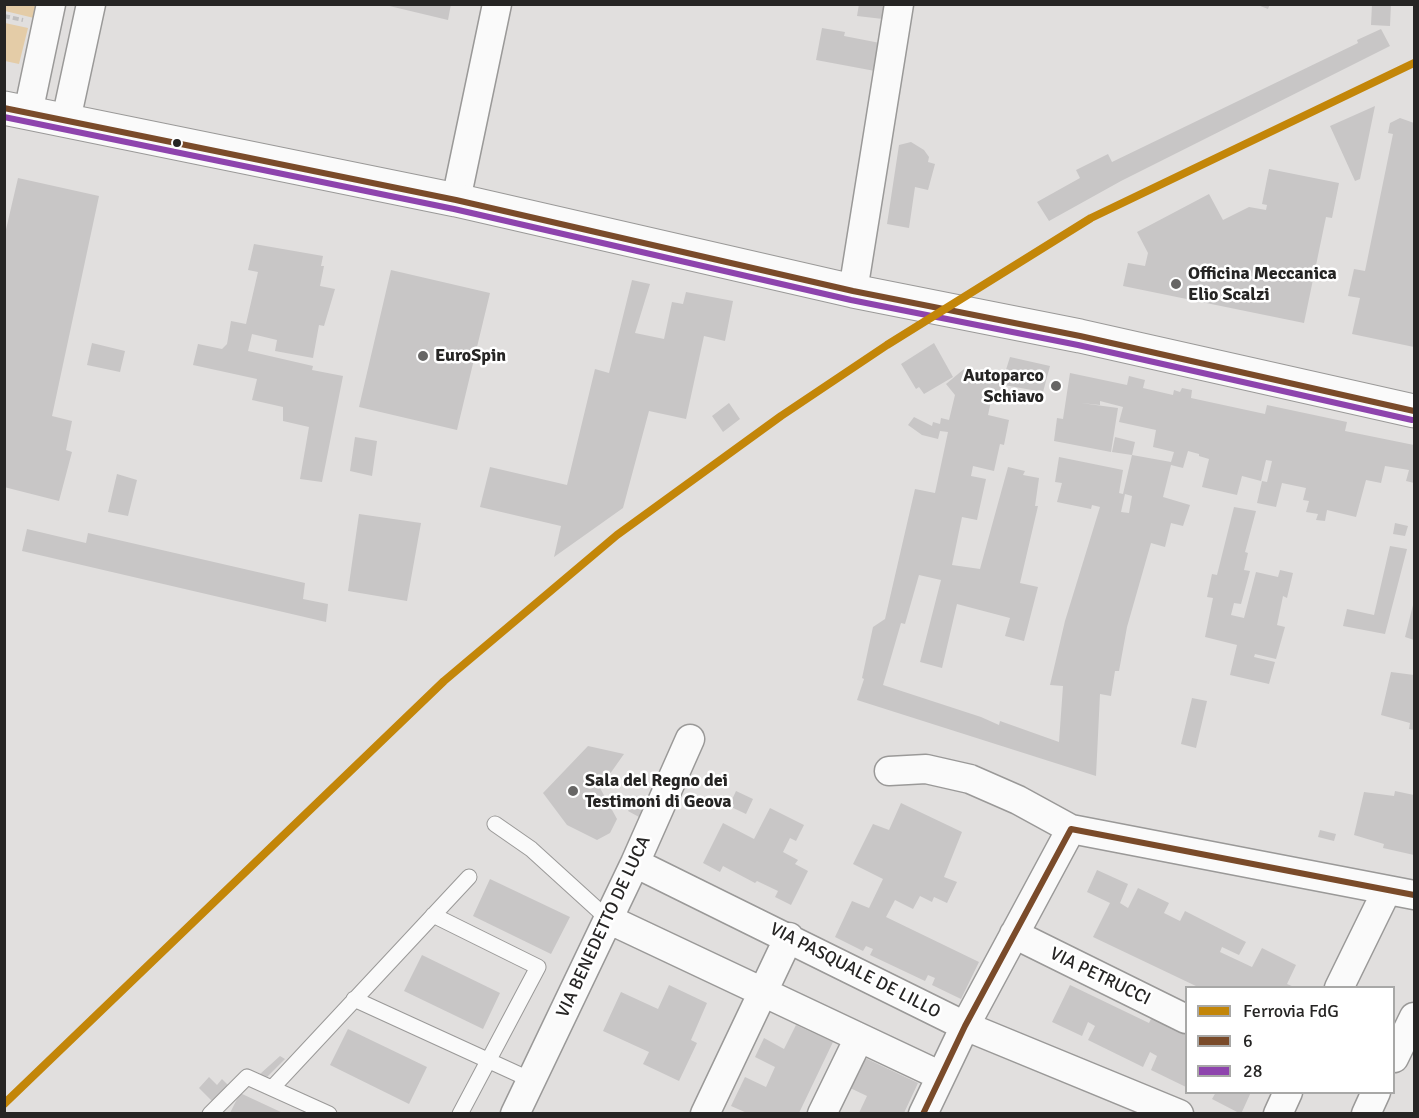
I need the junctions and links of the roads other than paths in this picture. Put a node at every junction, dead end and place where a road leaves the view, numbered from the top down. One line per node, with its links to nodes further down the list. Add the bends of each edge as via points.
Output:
1 (51, 4): 5 (street)
2 (91, 4): 6 (street)
3 (497, 4): 7 (street)
4 (899, 4): 8 (street)
5 (16, 110): 6 (main road)
6 (66, 120): 7 (main road)
7 (456, 200): 8 (main road)
8 (853, 291): 9 (main road, via 1080,336)
9 (1414, 411)
10 (690, 739): 14 (street, VIA BENEDETTO DE LUCA)
11 (889, 771): 13 (street, via 926,769 970,779)
12 (495, 824): 19 (lane, via 531,849)
13 (1071, 829): 16 (street); 20 (street)
14 (635, 862): 19 (street, VIA BENEDETTO DE LUCA); 21 (street, VIA PASQUALE DE LILLO)
15 (469, 877): 18 (lane)
16 (1387, 890): 17 (street); 22 (street)
17 (1414, 895)
18 (433, 915): 24 (lane); 30 (lane, via 538,967)
19 (608, 919): 23 (street); 32 (street, VIA BENEDETTO DE LUCA)
20 (1014, 934): 26 (street, VIA PETRUCCI); 27 (street)
21 (789, 938): 23 (street); 27 (street, VIA PASQUALE DE LILLO)
22 (1339, 986)
23 (762, 991): 28 (street); 40 (street)
24 (354, 999): 30 (lane); 33 (lane)
25 (1414, 1017): 29 (street)
26 (1185, 1019)
27 (965, 1026): 31 (street); 43 (street, VIA PASQUALE DE LILLO)
28 (859, 1038): 31 (street); 41 (street)
29 (1403, 1051)
30 (489, 1059): 32 (lane); 38 (lane)
31 (941, 1076): 42 (street)
32 (531, 1080): 39 (street, VIA BENEDETTO DE LUCA)
33 (273, 1087): 36 (lane, via 247,1077); 37 (lane)
34 (1287, 1094): 44 (street)
35 (1375, 1094): 45 (street)
36 (210, 1113)
37 (328, 1113)
38 (460, 1113)
39 (515, 1113)
40 (705, 1113)
41 (822, 1113)
42 (923, 1113)
43 (1179, 1113)
44 (1278, 1113)
45 (1366, 1113)

